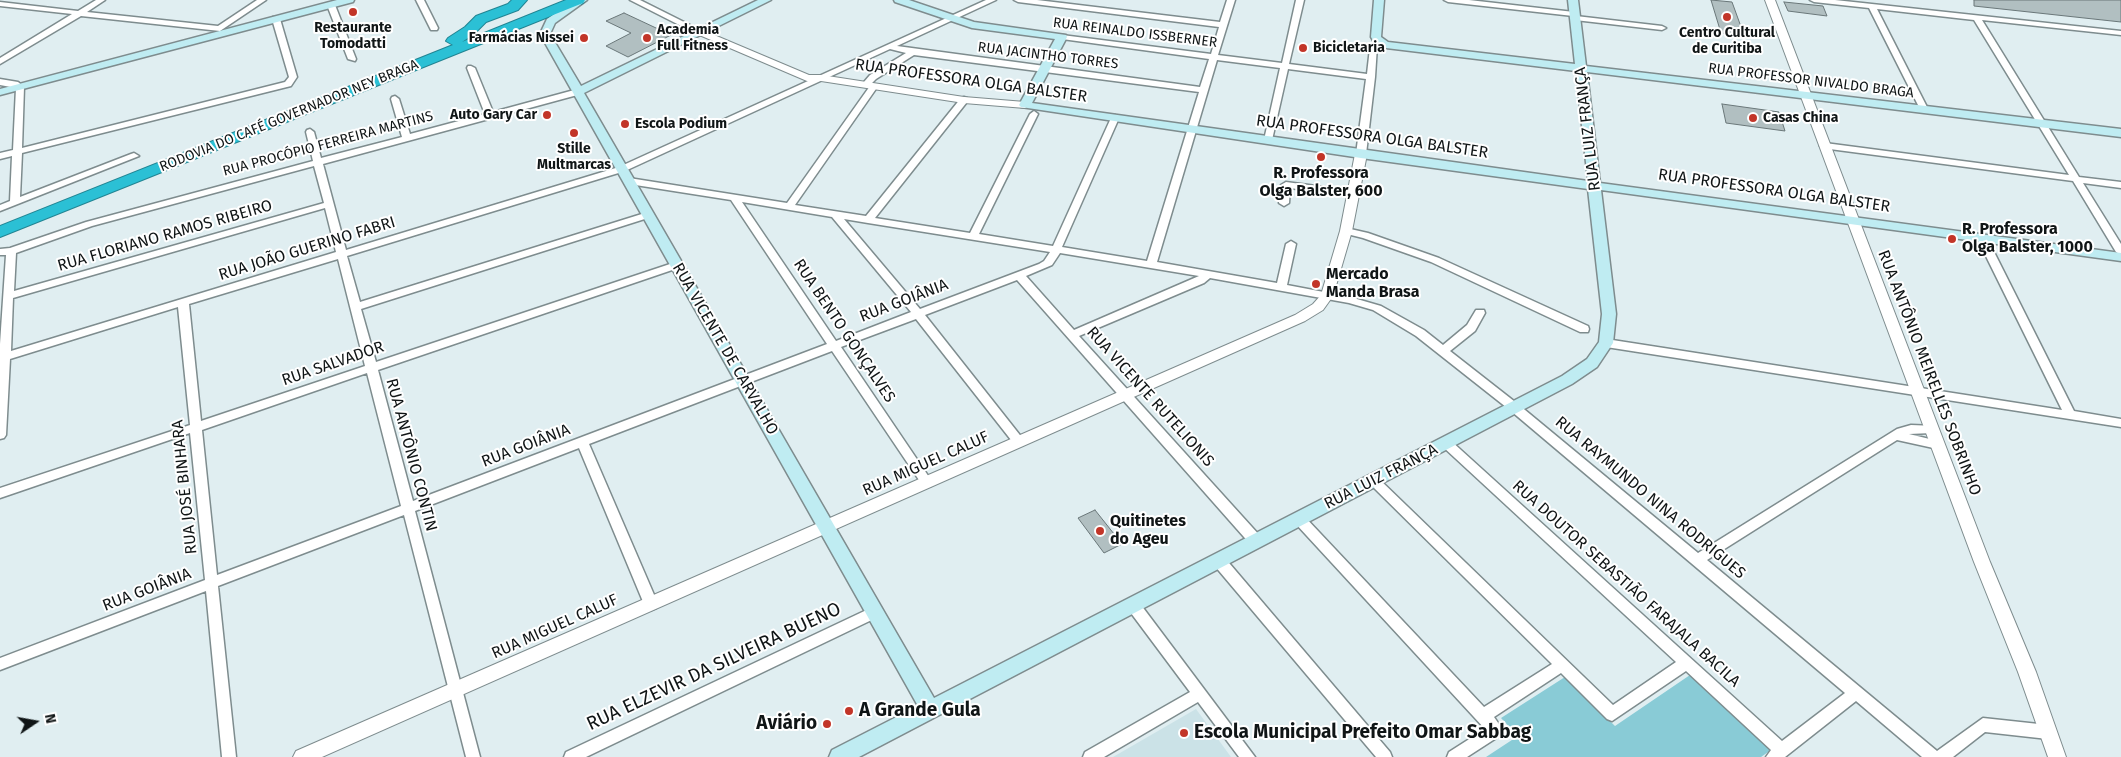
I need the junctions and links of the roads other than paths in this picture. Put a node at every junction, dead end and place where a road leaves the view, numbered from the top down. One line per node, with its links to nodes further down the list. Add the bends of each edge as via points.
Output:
1 (101, 0): 24 (street)
2 (262, 0): 32 (street)
3 (349, 0): 22 (main road)
4 (420, 0): 30 (street)
5 (520, 0): 38 (highway, via 513,7 481,19 470,30)
6 (563, 0): 38 (highway, RODOVIA DO CAFÉ GOVERNADOR NEY BRAGA)
7 (578, 0): 92 (highway, RODOVIA DO CAFÉ GOVERNADOR NEY BRAGA)
8 (582, 0): 54 (main road, RUA VICENTE DE CARVALHO, via 551,21 545,34)
9 (634, 0): 33 (street, RUA PROFESSORA OLGA BALSTER)
10 (766, 0): 33 (main road, RUA PROCÓPIO FERREIRA MARTINS)
11 (899, 0): 26 (main road, RUA REINALDO ISSBERNER)
12 (992, 0): 26 (street, RUA JOÃO GUERINO FABRI)
13 (1024, 0): 29 (street)
14 (1231, 0): 29 (street)
15 (1300, 0): 43 (street)
16 (1379, 0): 36 (main road)
17 (1448, 0): 25 (street)
18 (1573, 0): 25 (main road, RUA LUIZ FRANÇA)
19 (1770, 0): 55 (street, RUA ANTÔNIO MEIRELLES SOBRINHO)
20 (1814, 0): 23 (street)
21 (0, 4): 24 (street)
22 (331, 5): 28 (main road); 41 (street)
23 (1872, 6): 27 (street); 59 (street)
24 (79, 14): 32 (street); 42 (street)
25 (1575, 16): 31 (street); 45 (main road, RUA LUIZ FRANÇA)
26 (951, 18): 35 (main road, RUA REINALDO ISSBERNER, via 979,26); 37 (street, RUA JOÃO GUERINO FABRI)
27 (1977, 18): 34 (street); 63 (street)
28 (276, 19): 32 (main road); 70 (street, via 293,77 291,82)
29 (1224, 25): 40 (street)
30 (434, 28)
31 (1662, 28)
32 (221, 32): 51 (main road)
33 (700, 32): 47 (street, RUA PROFESSORA OLGA BALSTER, via 802,76); 54 (main road, RUA PROCÓPIO FERREIRA MARTINS)
34 (2121, 33)
35 (1062, 37): 40 (street, RUA REINALDO ISSBERNER); 46 (main road)
36 (1376, 45): 45 (main road, RUA PROFESSOR NIVALDO BRAGA); 48 (street)
37 (890, 46): 39 (street, RUA JACINTHO TORRES); 47 (street, RUA JOÃO GUERINO FABRI)
38 (439, 49): 90 (highway, RODOVIA DO CAFÉ GOVERNADOR NEY BRAGA)
39 (913, 52): 46 (street, RUA JACINTHO TORRES); 50 (street, via 873,77)
40 (1214, 57): 43 (street, RUA REINALDO ISSBERNER); 52 (street)
41 (352, 59)
42 (0, 62)
43 (1285, 66): 48 (street, RUA REINALDO ISSBERNER); 68 (street)
44 (471, 68): 61 (street)
45 (1581, 68): 55 (main road, RUA PROFESSOR NIVALDO BRAGA); 77 (main road, RUA LUIZ FRANÇA)
46 (1045, 70): 52 (street, RUA JACINTHO TORRES); 58 (main road)
47 (820, 78): 50 (street, RUA PROFESSORA OLGA BALSTER); 75 (street, RUA JOÃO GUERINO FABRI)
48 (1371, 78): 71 (street)
49 (0, 82): 51 (street)
50 (870, 85): 57 (street, RUA PROFESSORA OLGA BALSTER); 84 (street)
51 (20, 87): 53 (main road); 70 (street)
52 (1204, 90): 64 (street)
53 (0, 92)
54 (578, 92): 61 (street, RUA PROCÓPIO FERREIRA MARTINS); 75 (main road, RUA VICENTE DE CARVALHO)
55 (1806, 95): 59 (main road, RUA PROFESSOR NIVALDO BRAGA); 69 (street, RUA ANTÔNIO MEIRELLES SOBRINHO)
56 (396, 99): 67 (street)
57 (964, 100): 58 (street, RUA PROFESSORA OLGA BALSTER); 88 (street)
58 (1025, 106): 62 (main road, RUA PROFESSORA OLGA BALSTER)
59 (1924, 109): 63 (main road, RUA PROFESSOR NIVALDO BRAGA)
60 (1034, 114): 93 (street)
61 (490, 116): 67 (street, RUA PROCÓPIO FERREIRA MARTINS)
62 (1115, 118): 64 (main road, RUA PROFESSORA OLGA BALSTER); 96 (street, RUA GOIÂNIA)
63 (2042, 124): 66 (main road, RUA PROFESSOR NIVALDO BRAGA); 76 (street)
64 (1192, 129): 68 (main road, RUA PROFESSORA OLGA BALSTER); 101 (street)
65 (310, 132): 74 (street, RUA ANTÔNIO CONTIN)
66 (2121, 133)
67 (407, 138): 74 (street, RUA PROCÓPIO FERREIRA MARTINS)
68 (1268, 140): 71 (main road, RUA PROFESSORA OLGA BALSTER)
69 (1825, 146): 76 (street); 89 (street, RUA ANTÔNIO MEIRELLES SOBRINHO)
70 (17, 152): 72 (street); 81 (street)
71 (1361, 154): 77 (main road, RUA PROFESSORA OLGA BALSTER); 79 (street)
72 (0, 156)
73 (134, 156): 81 (street)
74 (318, 162): 83 (street, RUA ANTÔNIO CONTIN); 97 (street, RUA PROCÓPIO FERREIRA MARTINS, via 82,226)
75 (626, 175): 80 (street, RUA RAYMUNDO NINA RODRIGUES); 87 (main road, RUA VICENTE DE CARVALHO); 99 (street, RUA JOÃO GUERINO FABRI)
76 (2076, 180): 78 (street); 98 (street)
77 (1594, 184): 89 (main road, RUA PROFESSORA OLGA BALSTER); 114 (main road, RUA LUIZ FRANÇA, via 1609,314)
78 (2121, 185)
79 (1354, 194): 82 (street, via 1286,185); 91 (street)
80 (735, 198): 84 (street, RUA RAYMUNDO NINA RODRIGUES); 115 (street, RUA BENTO GONÇALVES)
81 (15, 202): 85 (street)
82 (1284, 203)
83 (329, 204): 99 (street, RUA ANTÔNIO CONTIN); 106 (street, RUA FLORIANO RAMOS RIBEIRO)
84 (789, 207): 86 (street, RUA RAYMUNDO NINA RODRIGUES)
85 (0, 208)
86 (836, 214): 88 (street, RUA RAYMUNDO NINA RODRIGUES); 111 (street)
87 (648, 215): 102 (main road, RUA VICENTE DE CARVALHO); 109 (street)
88 (868, 220): 93 (street, RUA RAYMUNDO NINA RODRIGUES)
89 (1853, 220): 94 (main road, RUA PROFESSORA OLGA BALSTER); 120 (street, RUA ANTÔNIO MEIRELLES SOBRINHO)
90 (0, 224)
91 (1346, 231): 107 (street); 112 (street, via 1365,234 1435,260)
92 (0, 232)
93 (973, 236): 96 (street, RUA RAYMUNDO NINA RODRIGUES)
94 (1982, 238): 100 (main road, RUA PROFESSORA OLGA BALSTER); 123 (street)
95 (1291, 244): 105 (street)
96 (1056, 249): 101 (street, RUA RAYMUNDO NINA RODRIGUES); 104 (street, RUA GOIÂNIA, via 1048,263)
97 (6, 252): 106 (street)
98 (2121, 252)
99 (342, 254): 108 (street, RUA JOÃO GUERINO FABRI); 109 (street, RUA ANTÔNIO CONTIN)
100 (2121, 257)
101 (1151, 264): 103 (street, RUA RAYMUNDO NINA RODRIGUES)
102 (677, 265): 118 (street, RUA SALVADOR); 119 (main road, RUA VICENTE DE CARVALHO)
103 (1208, 274): 105 (street, RUA RAYMUNDO NINA RODRIGUES); 113 (street, via 1200,281)
104 (1019, 275): 111 (street, RUA GOIÂNIA); 113 (street, RUA VICENTE RUTELIONIS)
105 (1281, 287): 107 (street, RUA RAYMUNDO NINA RODRIGUES)
106 (8, 296): 117 (street)
107 (1327, 296): 116 (street, RUA RAYMUNDO NINA RODRIGUES, via 1363,303 1391,314); 121 (street, RUA MIGUEL CALUF, via 1318,307 1291,322)
108 (183, 302): 117 (street, RUA JOÃO GUERINO FABRI); 125 (street, RUA JOSÉ BINHARA)
109 (356, 307): 118 (street, RUA ANTÔNIO CONTIN)
110 (1480, 313): 116 (street, via 1471,328)
111 (918, 314): 115 (street, RUA GOIÂNIA); 130 (street)
112 (1584, 329)
113 (1073, 334): 121 (street, RUA VICENTE RUTELIONIS)
114 (1606, 342): 120 (street); 122 (main road, RUA LUIZ FRANÇA, via 1592,363 1581,372)
115 (834, 346): 119 (street, RUA GOIÂNIA); 134 (street, RUA BENTO GONÇALVES)
116 (1443, 351): 122 (street, RUA RAYMUNDO NINA RODRIGUES)
117 (2, 358): 127 (street)
118 (372, 368): 125 (street, RUA SALVADOR); 136 (street, RUA ANTÔNIO CONTIN)
119 (743, 380): 129 (street, RUA GOIÂNIA); 138 (main road, RUA VICENTE DE CARVALHO)
120 (1917, 391): 123 (street); 126 (street, RUA ANTÔNIO MEIRELLES SOBRINHO)
121 (1126, 395): 130 (street, RUA MIGUEL CALUF); 139 (street, RUA VICENTE RUTELIONIS)
122 (1515, 408): 131 (main road, RUA LUIZ FRANÇA); 140 (street, RUA RAYMUNDO NINA RODRIGUES)
123 (2070, 415): 124 (street)
124 (2121, 423)
125 (196, 428): 135 (street, RUA SALVADOR); 142 (street, RUA JOSÉ BINHARA)
126 (1932, 429): 128 (street, via 1911,429); 132 (street, RUA ANTÔNIO MEIRELLES SOBRINHO)
127 (0, 434)
128 (1896, 436): 132 (street); 140 (street)
129 (582, 442): 136 (street, RUA GOIÂNIA); 143 (street)
130 (1019, 442): 134 (street, RUA MIGUEL CALUF)
131 (1446, 443): 133 (main road, RUA LUIZ FRANÇA); 146 (street, RUA DOUTOR SEBASTIÃO FARAJALA BACILA)
132 (1938, 445): 154 (street, RUA ANTÔNIO MEIRELLES SOBRINHO)
133 (1374, 481): 137 (main road, RUA LUIZ FRANÇA); 148 (street)
134 (927, 482): 138 (street, RUA MIGUEL CALUF)
135 (0, 493)
136 (408, 508): 142 (street, RUA GOIÂNIA); 149 (street, RUA ANTÔNIO CONTIN)
137 (1299, 519): 139 (main road, RUA LUIZ FRANÇA); 153 (street)
138 (826, 527): 143 (street, RUA MIGUEL CALUF); 145 (main road, RUA VICENTE DE CARVALHO)
139 (1256, 541): 141 (main road, RUA LUIZ FRANÇA)
140 (1697, 560): 150 (street, RUA RAYMUNDO NINA RODRIGUES)
141 (1219, 561): 144 (main road, RUA LUIZ FRANÇA); 163 (street)
142 (211, 583): 147 (street, RUA GOIÂNIA); 156 (street, RUA JOSÉ BINHARA)
143 (650, 604): 149 (street, RUA MIGUEL CALUF)
144 (1133, 605): 151 (street); 152 (main road, RUA LUIZ FRANÇA)
145 (875, 612): 152 (main road, RUA VICENTE DE CARVALHO); 159 (street, RUA ELZEVIR DA SILVEIRA BUENO)
146 (1687, 663): 148 (street, via 1612,714); 155 (street, RUA DOUTOR SEBASTIÃO FARAJALA BACILA)
147 (0, 664)
148 (1562, 666): 153 (street)
149 (455, 690): 157 (street, RUA MIGUEL CALUF); 158 (street, RUA ANTÔNIO CONTIN)
150 (1856, 693): 155 (street); 165 (street, RUA RAYMUNDO NINA RODRIGUES)
151 (1200, 694): 161 (street); 162 (street)
152 (930, 710): 160 (main road, RUA LUIZ FRANÇA)
153 (1483, 716): 164 (street, via 1496,730)
154 (2048, 732): 166 (street, via 1983,725); 167 (street, RUA ANTÔNIO MEIRELLES SOBRINHO)
155 (1778, 753)
156 (229, 757)
157 (302, 757)
158 (473, 757)
159 (571, 757)
160 (839, 757)
161 (1090, 757)
162 (1248, 757)
163 (1385, 757)
164 (1454, 757)
165 (1933, 757)
166 (1941, 757)
167 (2057, 757)

